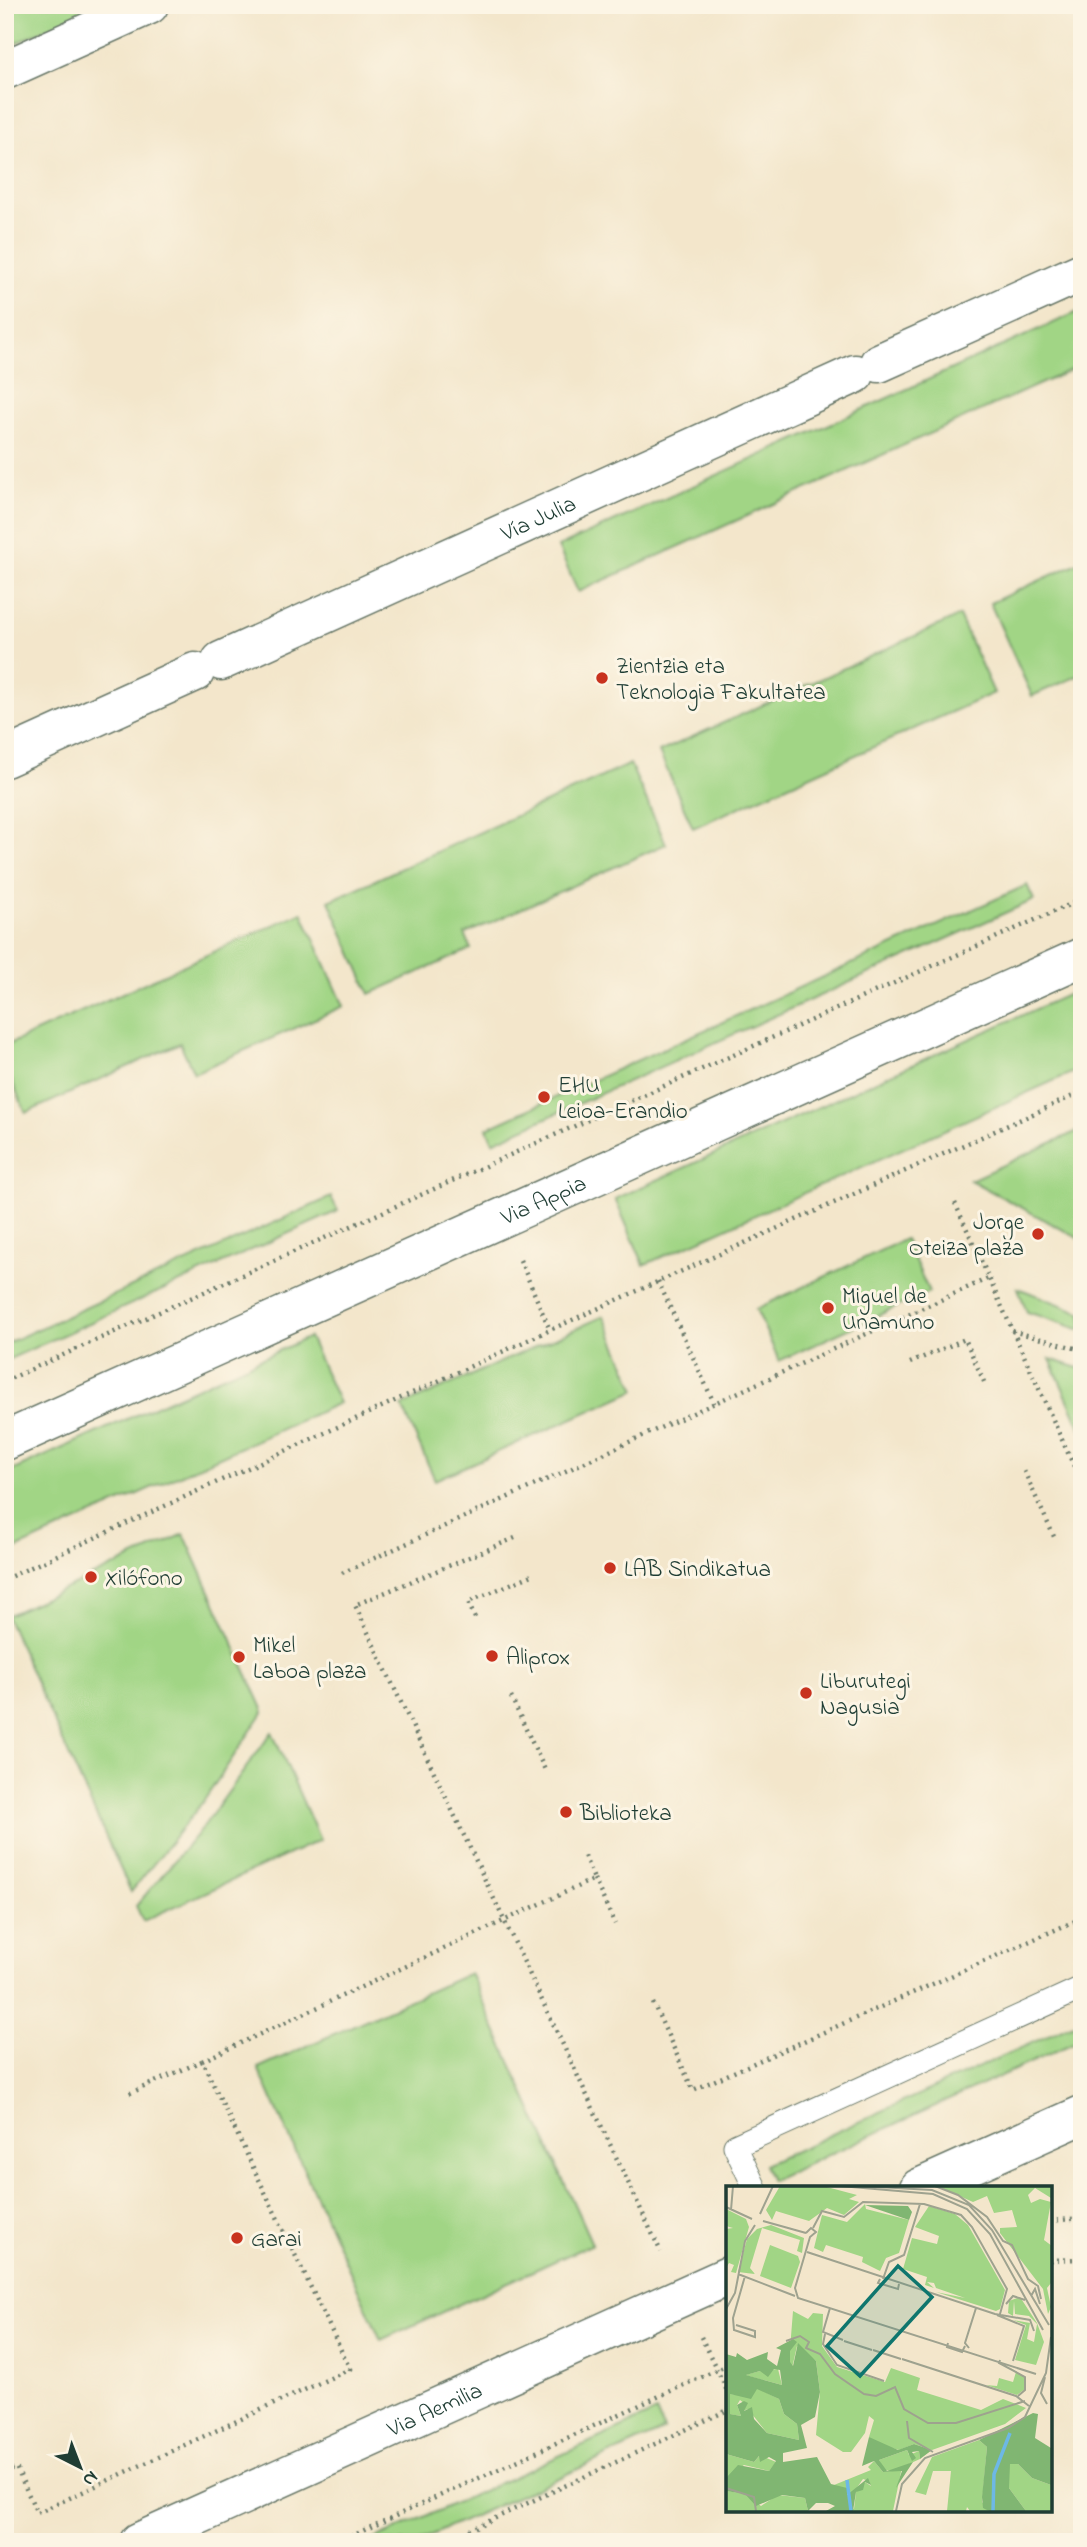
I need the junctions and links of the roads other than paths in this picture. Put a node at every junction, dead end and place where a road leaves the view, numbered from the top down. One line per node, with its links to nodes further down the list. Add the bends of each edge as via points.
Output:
1 (149, 5): 2 (street)
2 (5, 71)
3 (1082, 272): 4 (street, Vía Julia)
4 (5, 758)
5 (1082, 957): 6 (street, Via Appia)
6 (5, 1441)
7 (1082, 1988): 9 (lane, via 735,2146)
8 (1082, 2115): 10 (street)
9 (754, 2186)
10 (923, 2186)
11 (726, 2277): 12 (street, Via Aemilia)
12 (139, 2542)

